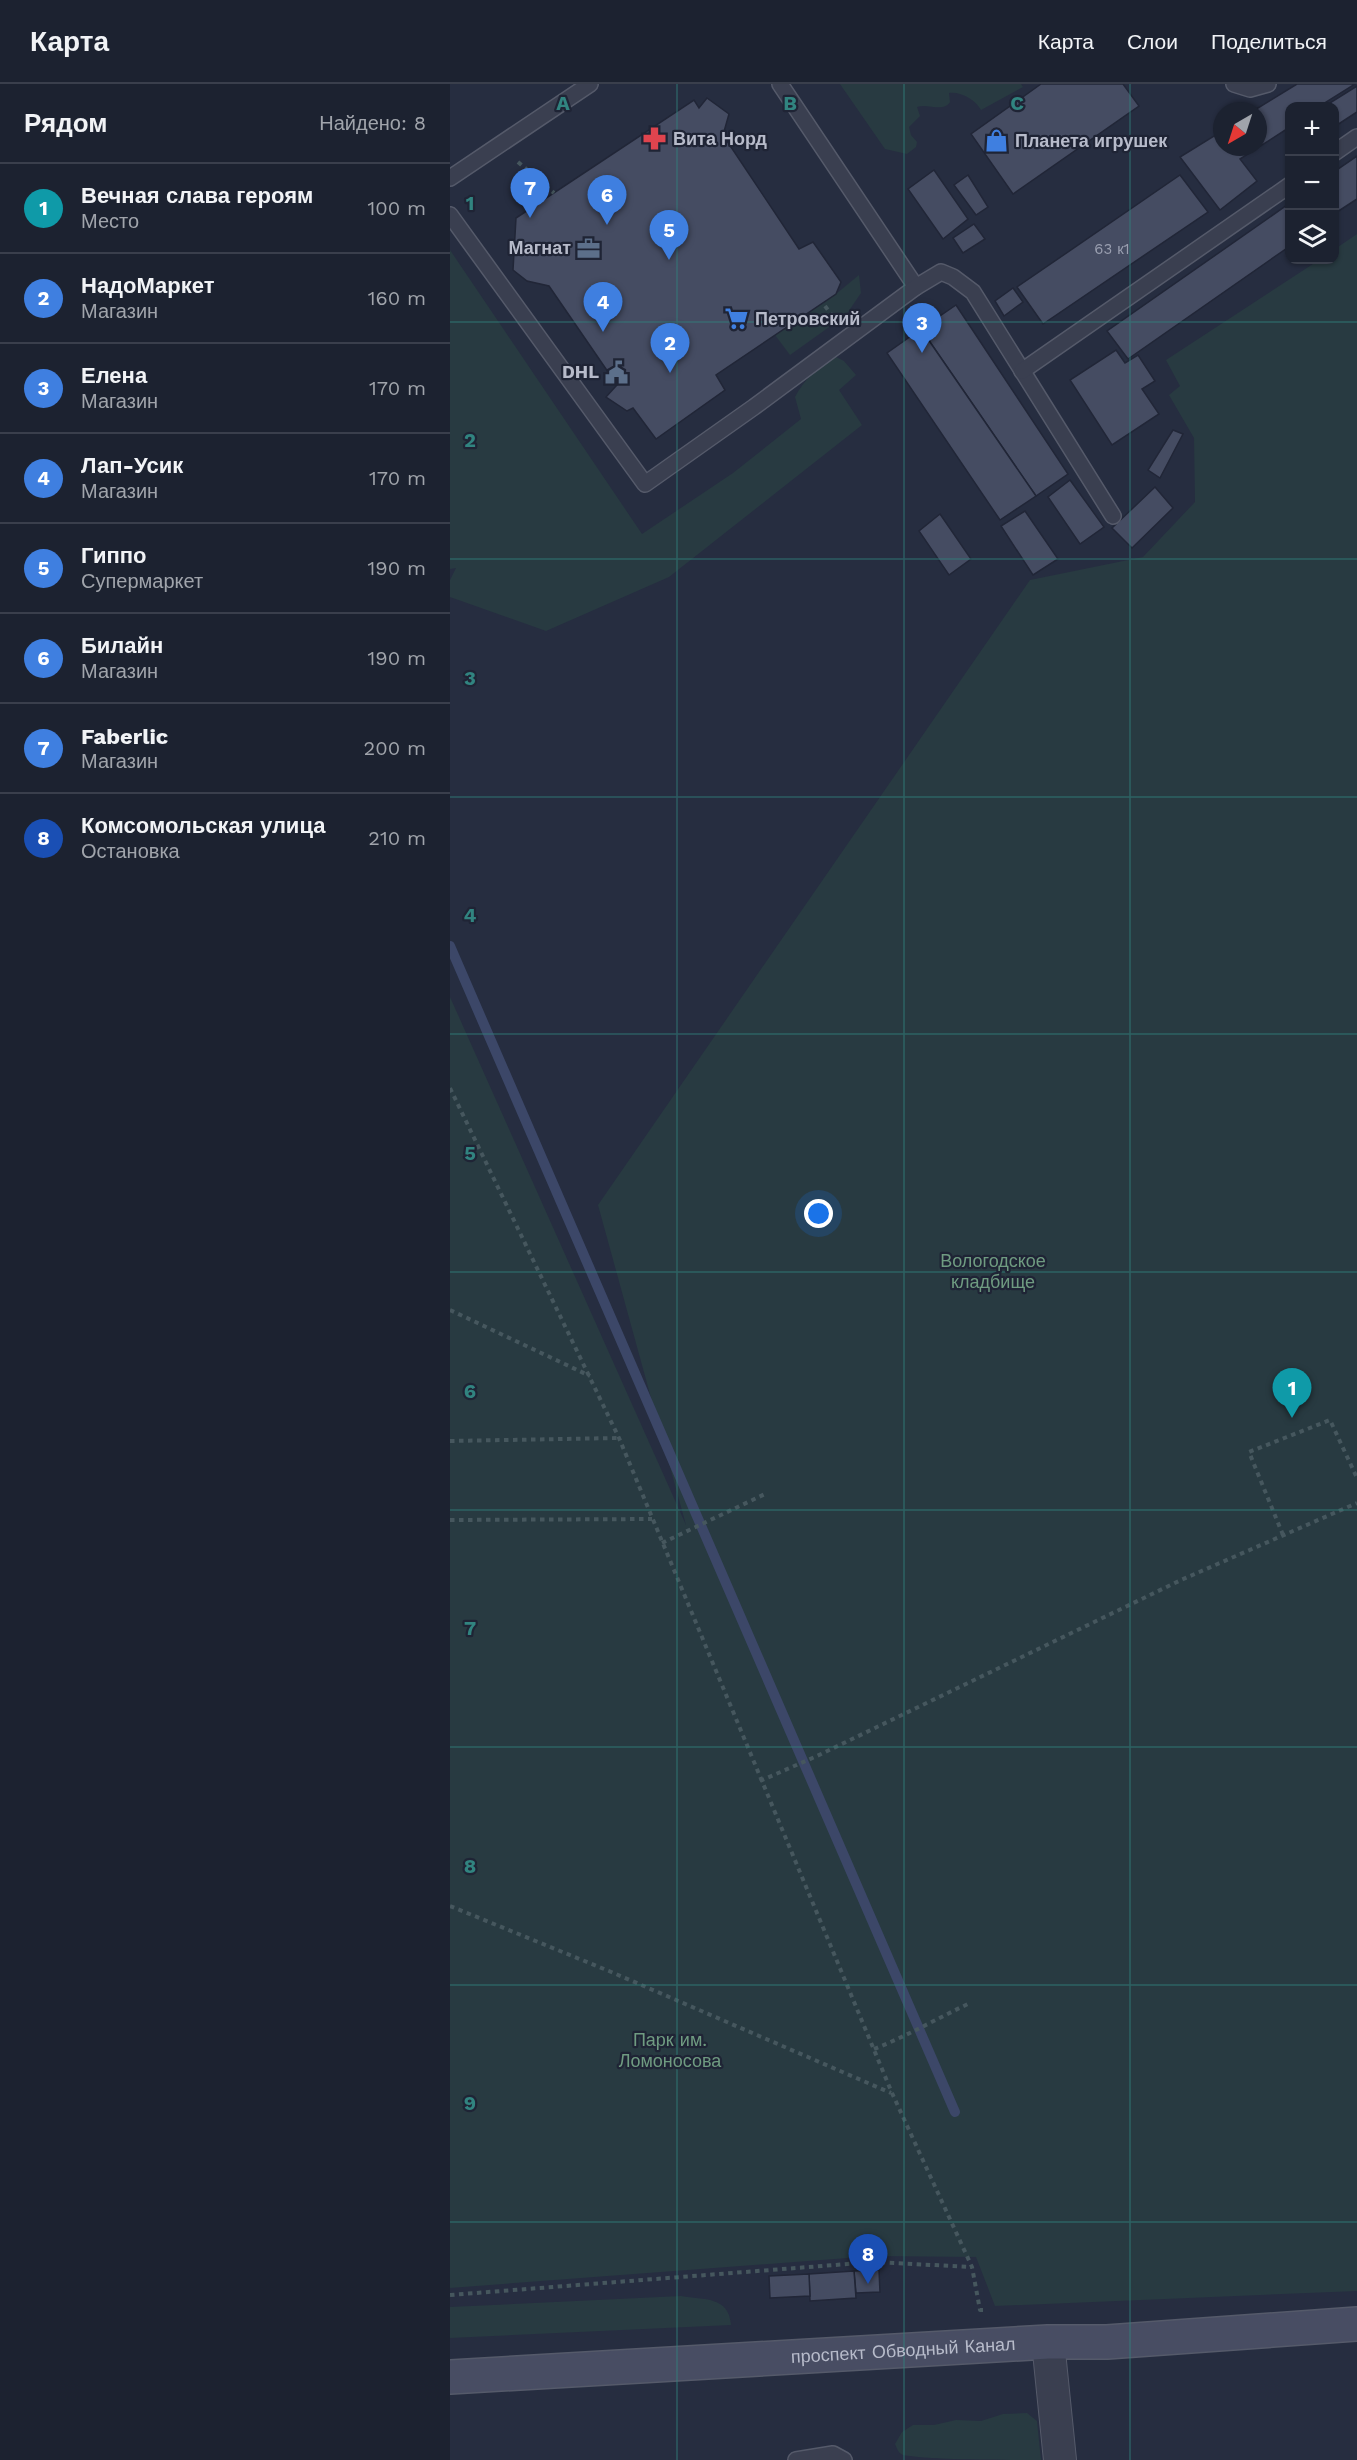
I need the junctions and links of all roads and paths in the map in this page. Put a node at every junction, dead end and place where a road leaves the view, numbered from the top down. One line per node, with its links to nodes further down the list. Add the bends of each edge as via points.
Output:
1 (590, 84): 8 (lane)
2 (780, 84): 12 (lane)
3 (1234, 84): 4 (lane, via 1250,88)
4 (1268, 84)
5 (1357, 137): 6 (lane)
6 (1339, 150)
7 (516, 160): 10 (path)
8 (450, 178)
9 (1285, 187): 15 (lane)
10 (554, 193)
11 (450, 215): 12 (lane, via 645,484)
12 (916, 287): 15 (lane, via 941,272 973,292)
13 (825, 306): 14 (path)
14 (837, 321)
15 (1022, 371): 16 (lane)
16 (1113, 516)
17 (450, 1088): 19 (path)
18 (450, 1310): 19 (path)
19 (591, 1377): 20 (path)
20 (620, 1438): 21 (path); 25 (path)
21 (450, 1441)
22 (1357, 1478): 27 (path, via 1330,1420 1249,1452)
23 (765, 1494): 28 (path)
24 (1357, 1503): 27 (path)
25 (652, 1519): 26 (path); 28 (path)
26 (450, 1520)
27 (1283, 1535): 29 (path)
28 (662, 1543): 29 (path)
29 (760, 1781): 32 (path)
30 (450, 1906): 33 (path)
31 (970, 2003): 32 (path)
32 (874, 2049): 33 (path)
33 (892, 2093): 34 (path)
34 (972, 2267): 35 (path, via 873,2262); 36 (path)
35 (450, 2295)
36 (980, 2310)
37 (1357, 2324): 38 (main road, проспект Обводный Канал, via 1107,2342)
38 (1048, 2342): 39 (main road, проспект Обводный Канал); 42 (street)
39 (450, 2377)
40 (796, 2460): 41 (lane, via 833,2454)
41 (844, 2460)
42 (1060, 2460)

